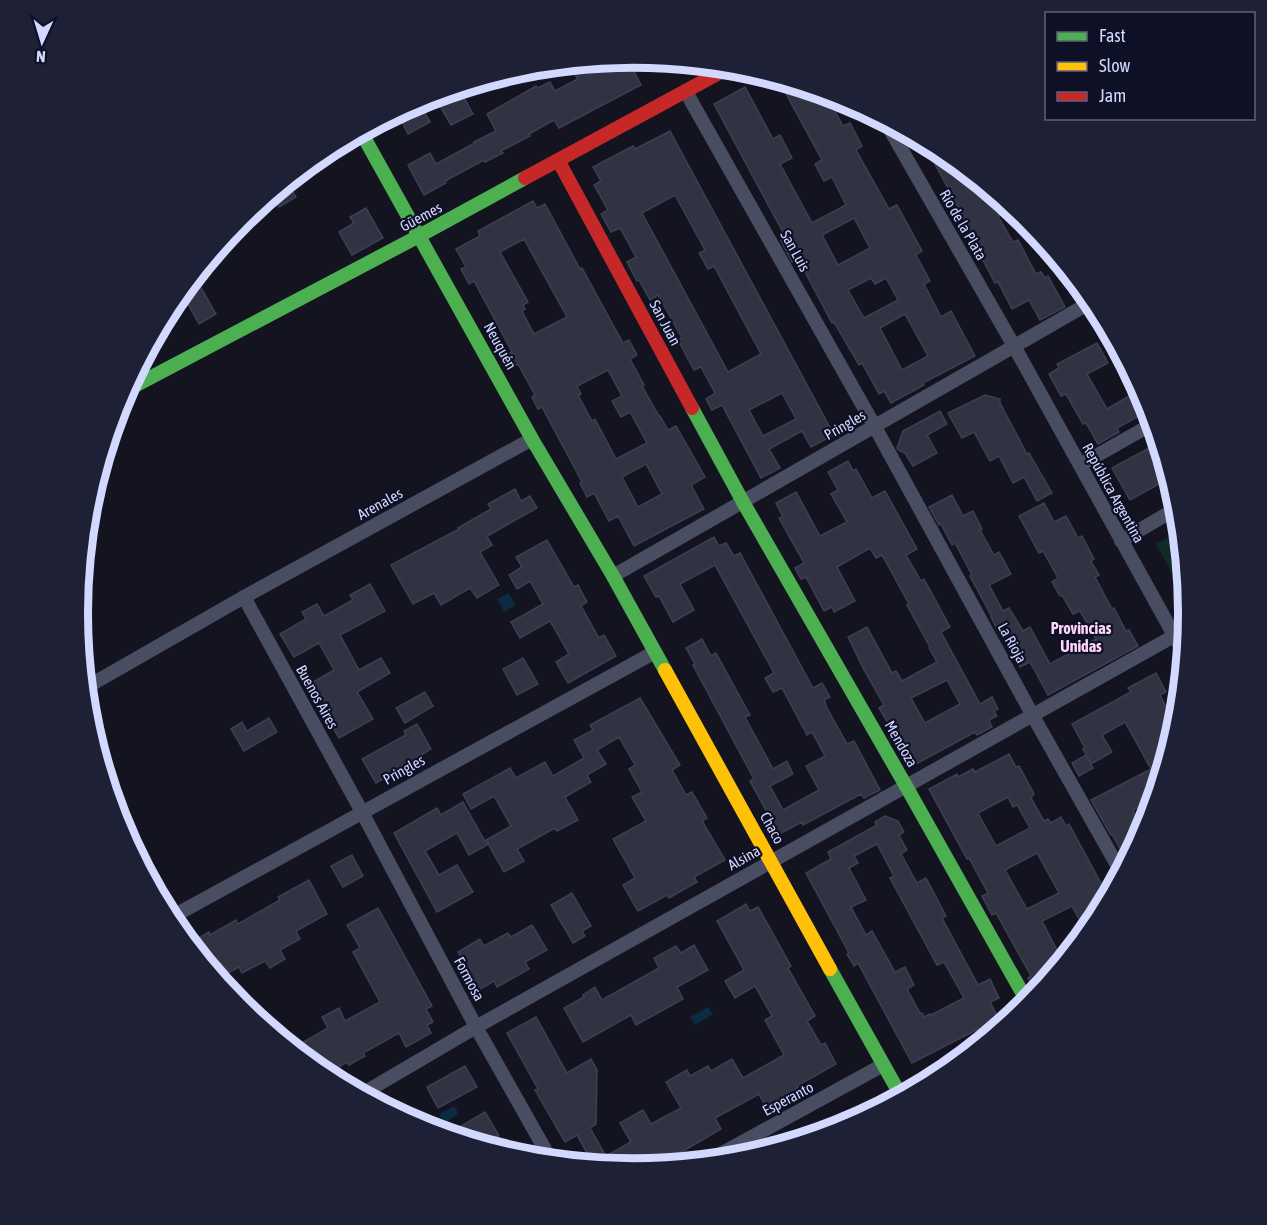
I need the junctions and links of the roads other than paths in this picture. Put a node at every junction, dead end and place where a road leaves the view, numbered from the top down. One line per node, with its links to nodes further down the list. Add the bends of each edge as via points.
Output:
1 (717, 74): 2 (street, Güemes)
2 (686, 92): 5 (street, Güemes); 10 (street, San Luis)
3 (892, 133): 8 (street, Río de la Plata)
4 (365, 139): 6 (street, Neuquén)
5 (558, 160): 6 (street, Güemes); 14 (street, San Juan)
6 (419, 236): 9 (street, Güemes); 12 (street, Neuquén)
7 (1084, 306): 8 (street, Pringles)
8 (1014, 346): 10 (street, Pringles); 13 (street, República Argentina)
9 (139, 383)
10 (875, 427): 14 (street, Pringles); 23 (street, La Rioja)
11 (1146, 427): 13 (street)
12 (532, 439): 17 (street, Neuquén); 18 (street, Arenales)
13 (1080, 465): 16 (street, República Argentina)
14 (743, 502): 17 (street, Pringles); 24 (street, Mendoza)
15 (1169, 513): 16 (street)
16 (1121, 541): 19 (street, República Argentina)
17 (613, 576): 21 (street, Chaco)
18 (244, 597): 22 (street, Arenales); 25 (street, Buenos Aires)
19 (1174, 636): 20 (street, República Argentina); 23 (street, Alsina)
20 (1177, 641)
21 (655, 652): 25 (street, Pringles); 26 (street, Chaco)
22 (93, 684)
23 (1033, 716): 24 (street, Alsina); 27 (street, La Rioja)
24 (906, 786): 26 (street, Alsina); 29 (street, Mendoza)
25 (362, 812): 28 (street, Pringles); 30 (street, Formosa)
26 (772, 861): 30 (street, Alsina); 31 (street, Chaco)
27 (1116, 865)
28 (179, 913)
29 (1023, 994)
30 (476, 1027): 32 (street, Alsina); 35 (street, Formosa)
31 (884, 1065): 33 (street, Chaco); 34 (street, Esperanto)
32 (370, 1089)
33 (897, 1089)
34 (731, 1149)
35 (546, 1150)

